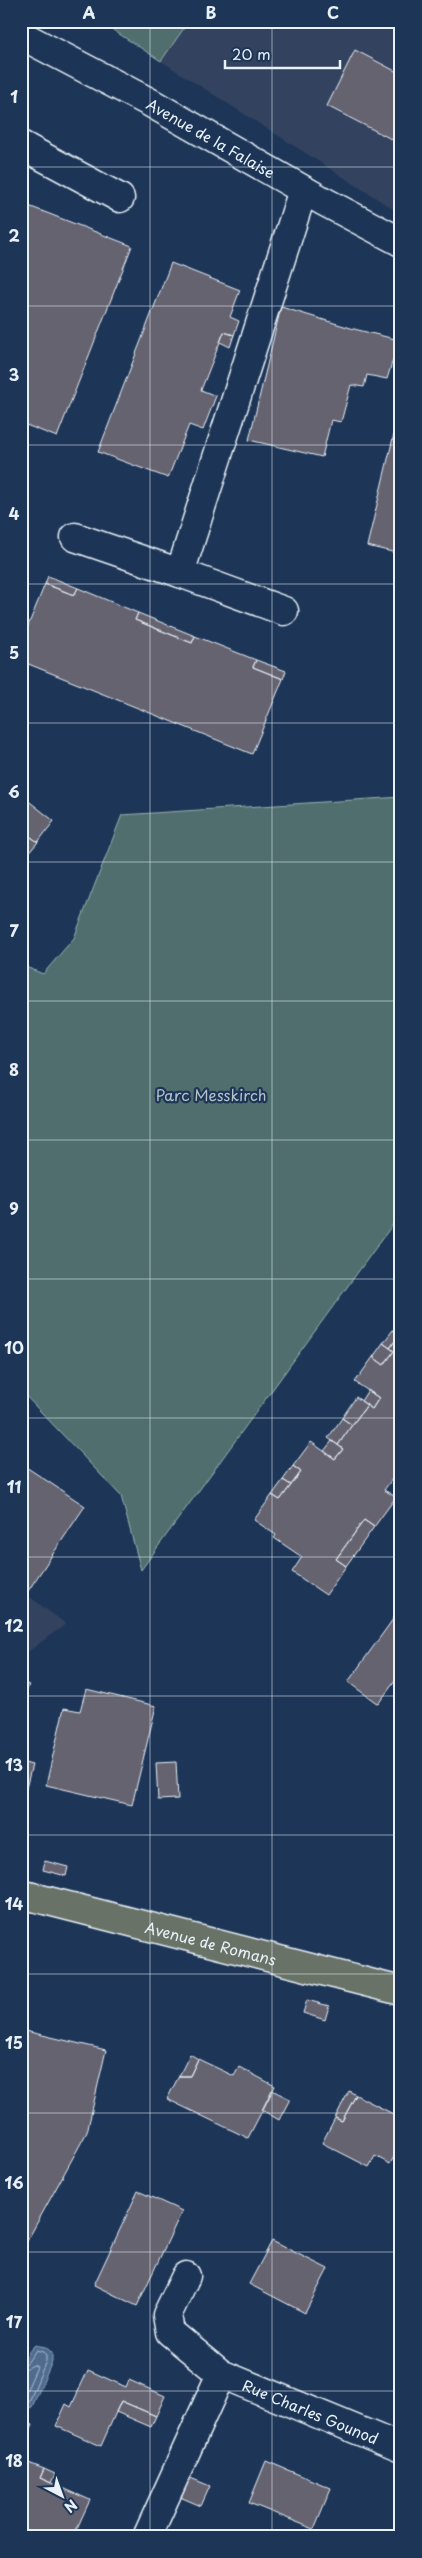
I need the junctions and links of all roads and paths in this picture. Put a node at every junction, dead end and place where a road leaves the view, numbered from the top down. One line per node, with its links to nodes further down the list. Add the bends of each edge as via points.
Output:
1 (21, 35): 3 (street, Avenue de la Falaise, via 151,103)
2 (21, 145): 4 (street)
3 (303, 190): 5 (street, Avenue de la Falaise); 7 (street)
4 (120, 198)
5 (401, 242)
6 (75, 537): 7 (street)
7 (180, 573): 8 (street)
8 (284, 611)
9 (21, 1894): 10 (main road, Avenue de Romans)
10 (401, 1991)
11 (186, 2276): 12 (street, Rue Charles Gounod, via 167,2315 170,2332)
12 (221, 2374): 13 (street, Rue Charles Gounod); 14 (street)
13 (401, 2448)
14 (147, 2537)

